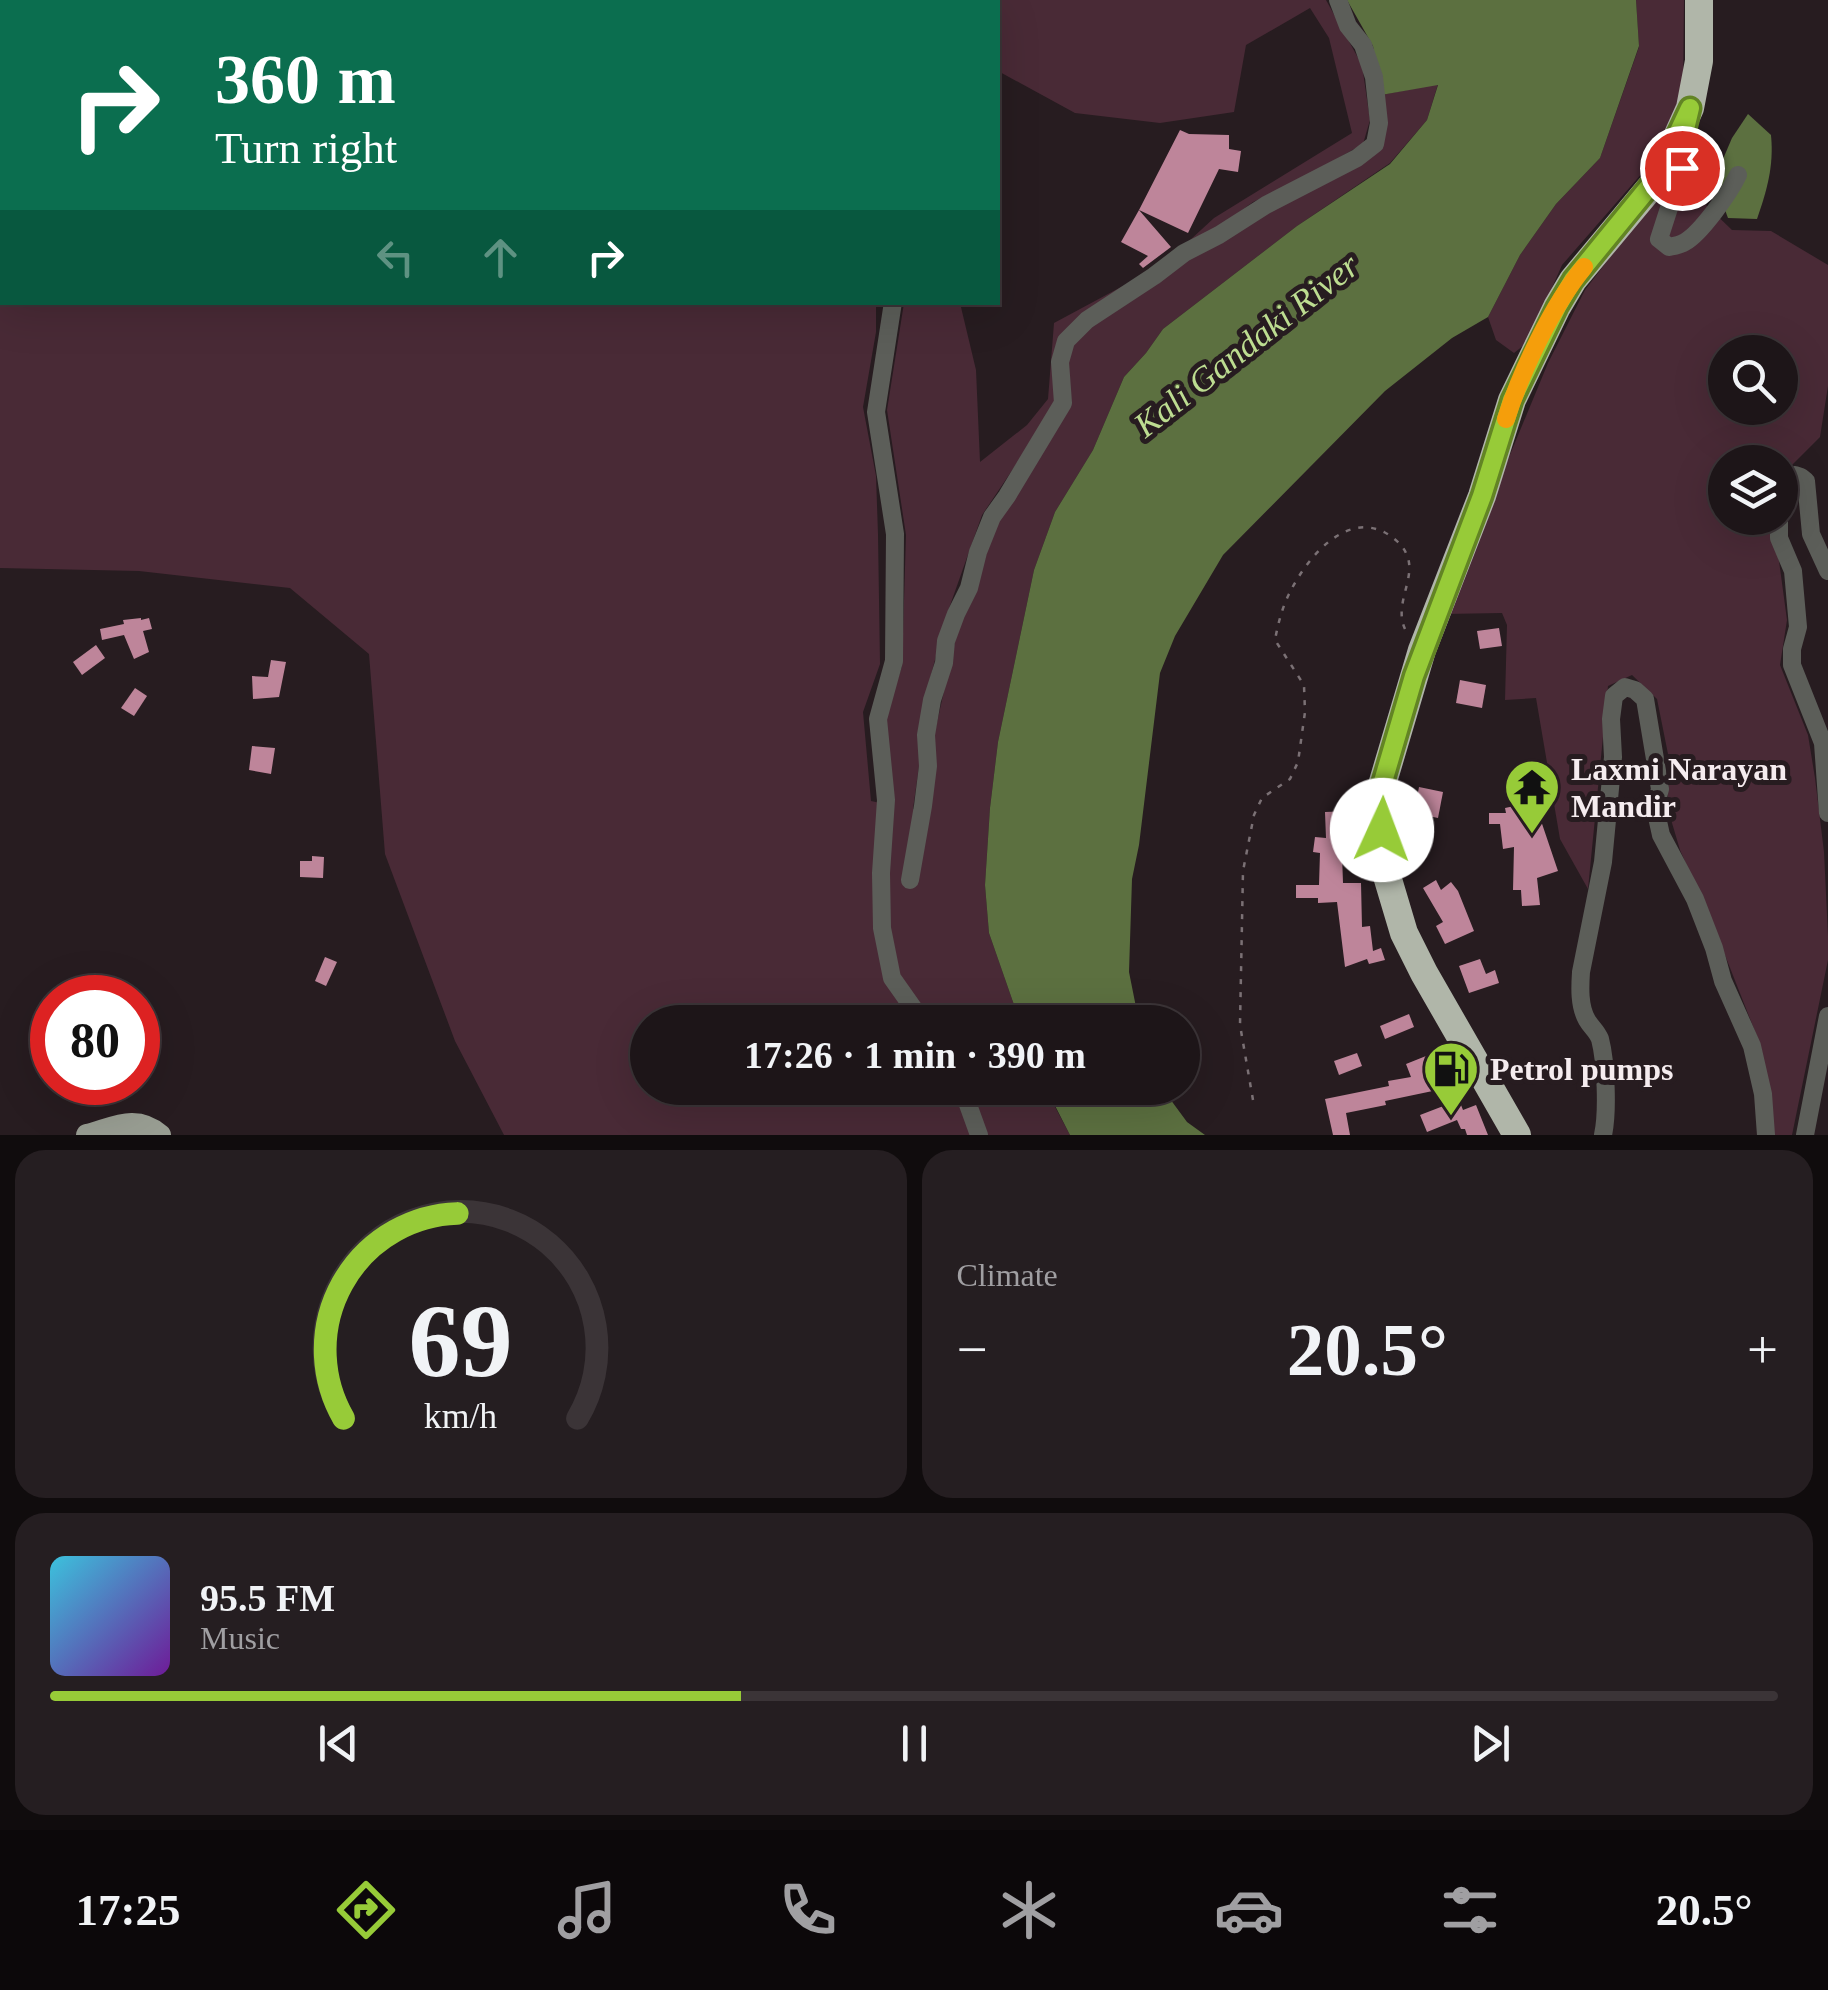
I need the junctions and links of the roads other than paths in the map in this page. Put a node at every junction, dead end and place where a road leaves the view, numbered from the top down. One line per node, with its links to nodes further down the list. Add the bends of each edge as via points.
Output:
1 (1338, 0): 10 (street, via 1374,76 1375,144 1184,253 1066,341 1063,403 992,517 946,641 926,734)
2 (1699, 0): 3 (highway, via 1699,61)
3 (1690, 108): 4 (street, via 1682,168 1659,239 1668,248 1685,242); 17 (highway, via 1658,176 1573,280 1512,400 1422,650 1382,785 1384,866 1404,934)
4 (1738, 175)
5 (893, 305): 11 (street, via 876,412 895,534 894,661 878,719 886,800 880,874 892,978)
6 (1798, 476): 8 (street, via 1806,481 1811,534)
7 (1780, 535): 9 (street, via 1793,571 1798,627 1792,666 1823,743)
8 (1828, 571)
9 (1828, 813)
10 (910, 880)
11 (911, 1005)
12 (1828, 1016): 20 (street)
13 (968, 1105): 16 (street)
14 (87, 1135): 15 (main road, via 136,1122)
15 (160, 1135)
16 (979, 1135)
17 (1517, 1135)
18 (1602, 1135): 19 (street, via 1606,1069 1600,1038 1586,1020 1581,972 1602,862 1614,696 1625,687 1644,699 1661,835 1752,1046)
19 (1766, 1135)
20 (1805, 1135)

